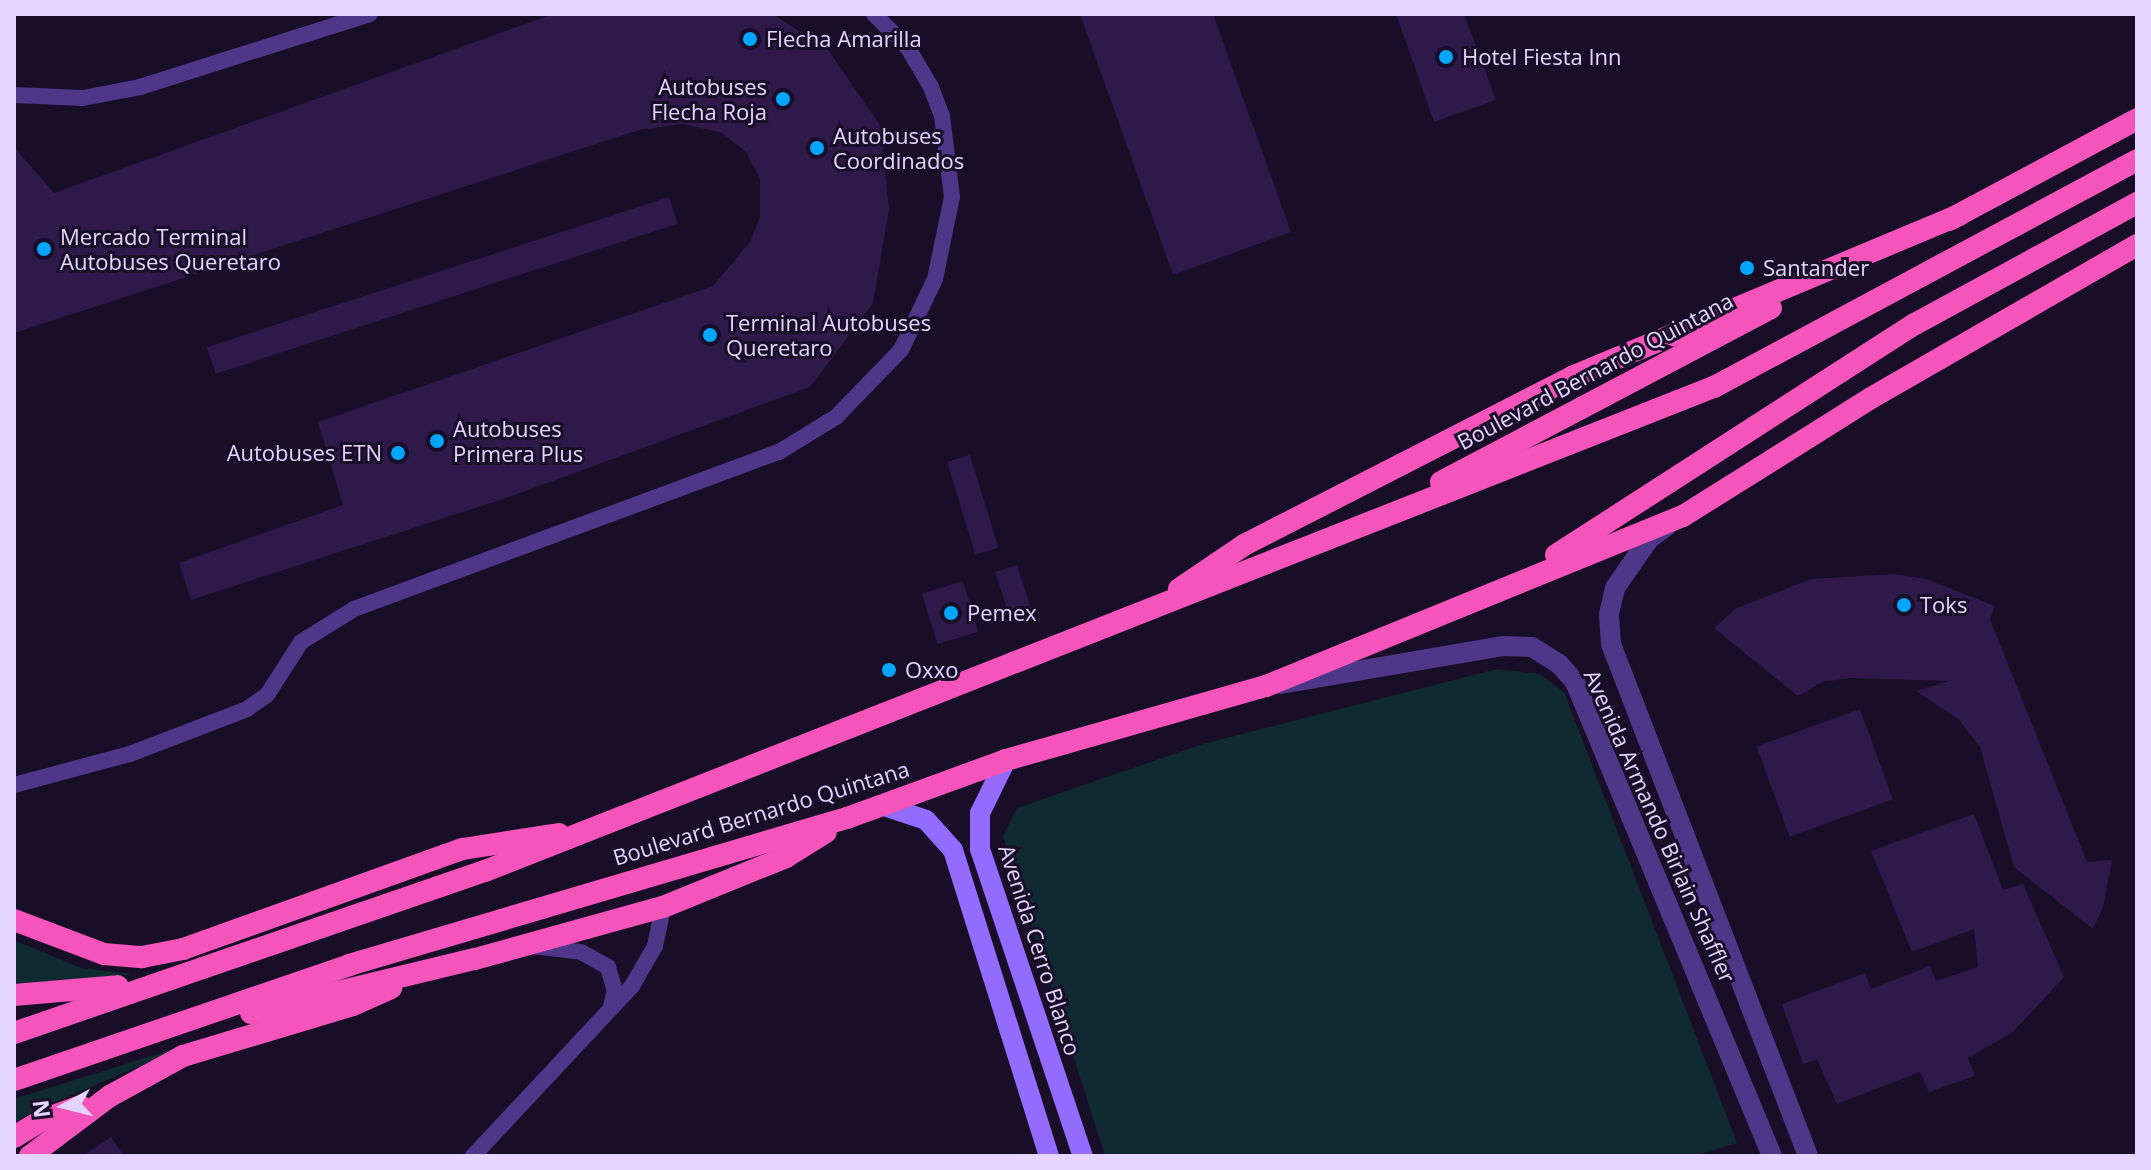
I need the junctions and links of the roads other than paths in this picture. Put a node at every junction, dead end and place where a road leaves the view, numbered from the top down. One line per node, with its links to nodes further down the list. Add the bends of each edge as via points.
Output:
1 (370, 14): 3 (street, via 140,87 83,98)
2 (874, 14): 15 (street, via 908,48 931,87 942,116 952,197 935,279 901,350 836,417 779,452 354,609 301,642 267,695 247,709 130,754)
3 (14, 95)
4 (2137, 119): 7 (highway, Boulevard Bernardo Quintana)
5 (2137, 160): 10 (highway, Boulevard Bernardo Quintana, via 1714,387)
6 (2137, 203): 11 (highway, Boulevard Bernardo Quintana, via 1915,324)
7 (1960, 215): 10 (highway, Boulevard Bernardo Quintana, via 1650,367); 12 (highway, via 1572,377 1244,545)
8 (2137, 245): 9 (highway, Boulevard Bernardo Quintana, via 1871,398)
9 (1683, 516): 11 (highway, Boulevard Bernardo Quintana); 36 (street, Avenida Armando Birlain Shaffler, via 1649,539 1621,576 1609,615 1611,644)
10 (1379, 521): 12 (highway, Boulevard Bernardo Quintana)
11 (1518, 580): 13 (highway, Boulevard Bernardo Quintana)
12 (1145, 613): 18 (highway, Boulevard Bernardo Quintana)
13 (1266, 686): 14 (highway, Boulevard Bernardo Quintana); 35 (street, Avenida Armando Birlain Shaffler, via 1504,646 1532,647 1559,664 1575,682)
14 (1006, 760): 16 (highway, Boulevard Bernardo Quintana); 34 (main road, Avenida Cerro Blanco, via 980,813 980,849)
15 (14, 785)
16 (881, 805): 17 (highway, Boulevard Bernardo Quintana); 33 (main road, via 926,820 953,850)
17 (847, 818): 19 (highway, via 786,857); 26 (highway, Boulevard Bernardo Quintana, via 349,965)
18 (586, 831): 20 (highway, via 463,849 198,944 142,957 104,954); 23 (highway, Boulevard Bernardo Quintana)
19 (663, 907): 21 (highway); 25 (street, via 655,946 632,986)
20 (14, 920)
21 (524, 944): 22 (highway); 25 (street, via 581,952 608,967 615,991)
22 (423, 972): 26 (highway, via 322,992 214,1023); 29 (highway, via 353,1005 183,1056)
23 (163, 981): 24 (highway); 27 (highway, Boulevard Bernardo Quintana)
24 (14, 995)
25 (604, 1016): 32 (street)
26 (152, 1031): 28 (highway, Boulevard Bernardo Quintana)
27 (14, 1033)
28 (14, 1080)
29 (110, 1096): 30 (highway, via 42,1120); 31 (highway)
30 (14, 1137)
31 (30, 1156)
32 (473, 1156)
33 (1049, 1156)
34 (1083, 1156)
35 (1772, 1156)
36 (1808, 1156)

